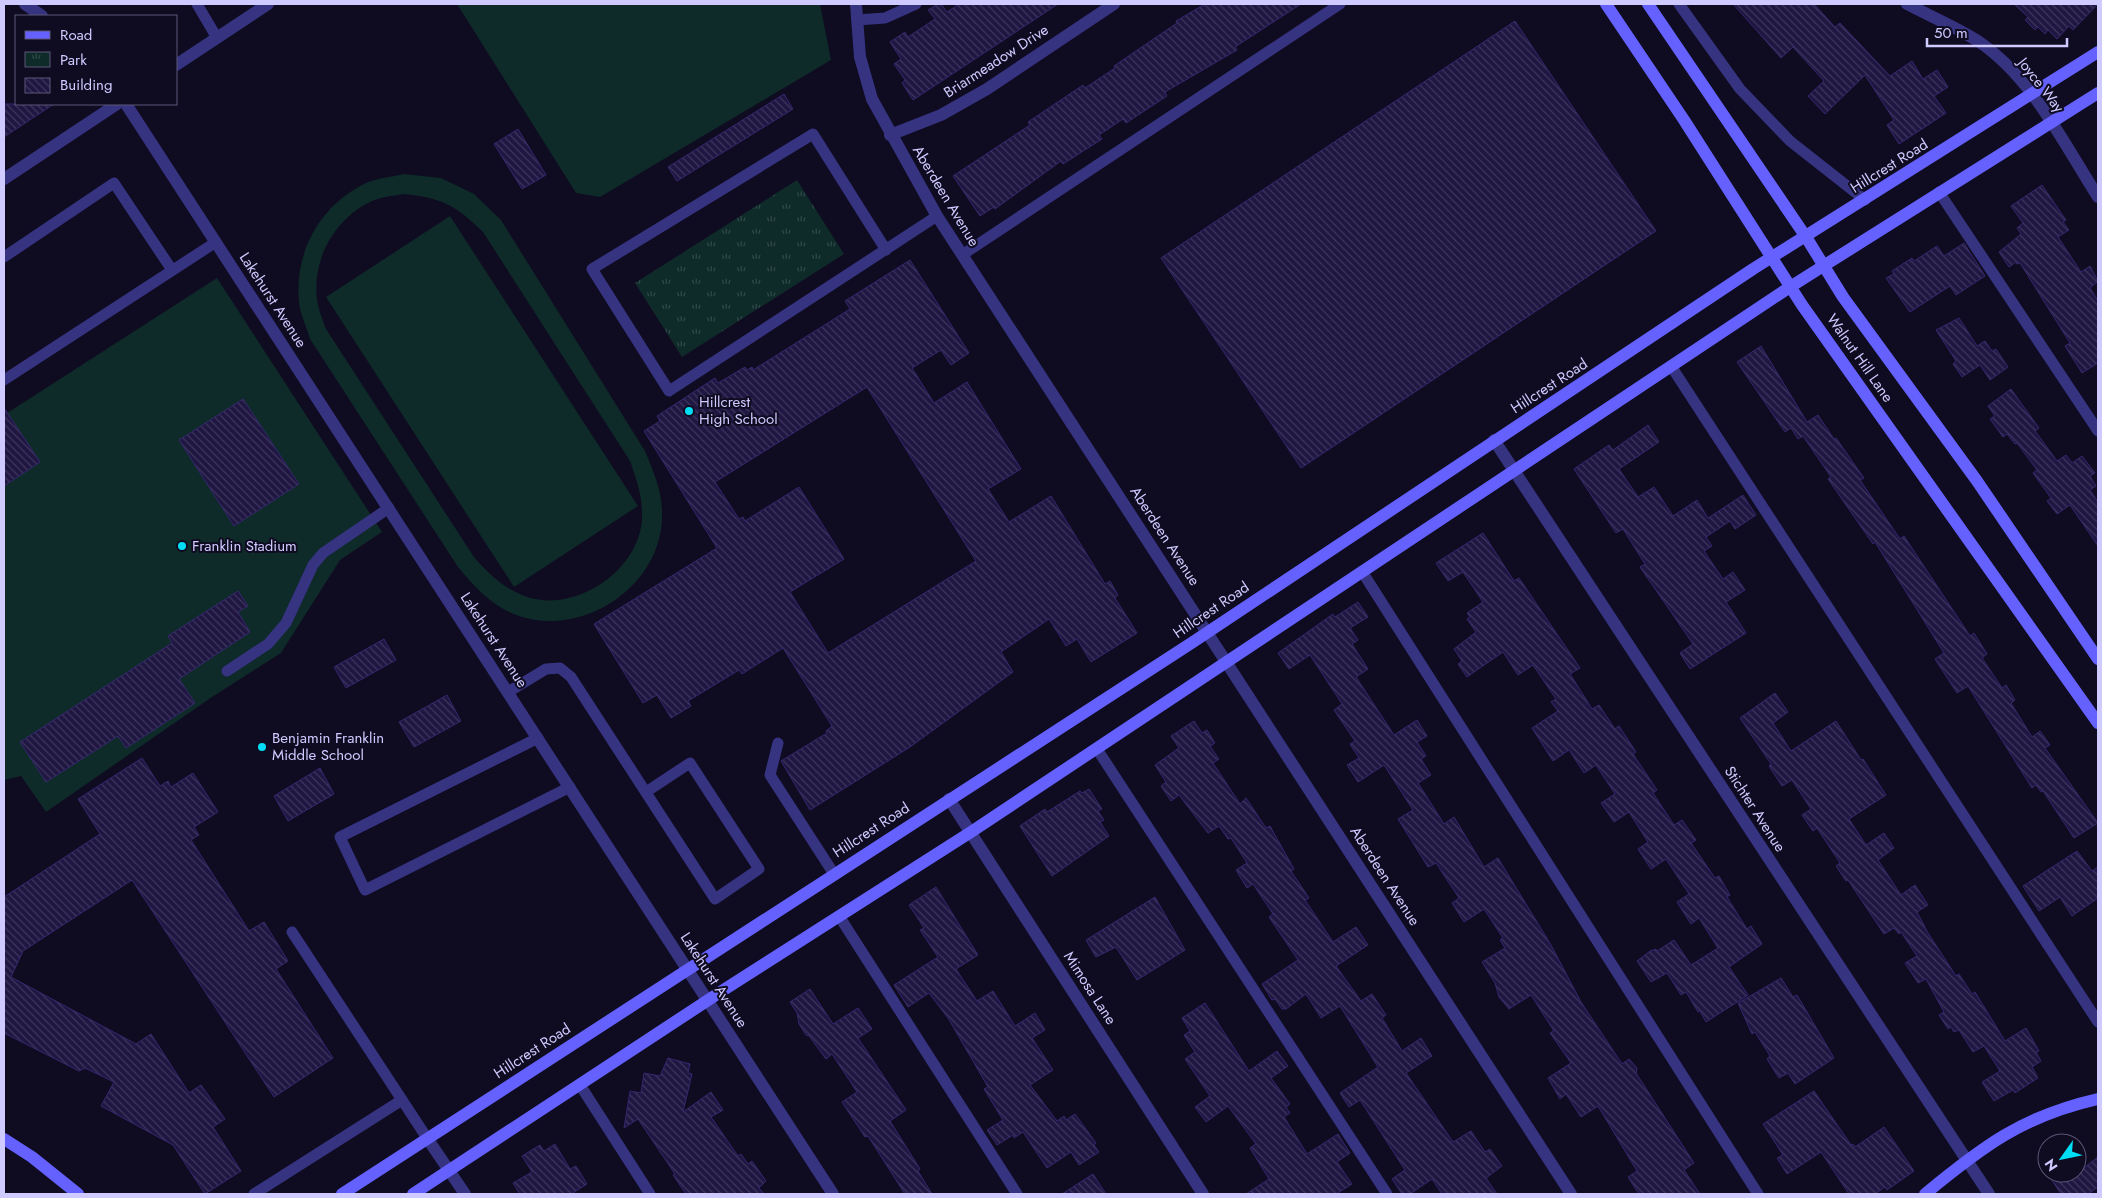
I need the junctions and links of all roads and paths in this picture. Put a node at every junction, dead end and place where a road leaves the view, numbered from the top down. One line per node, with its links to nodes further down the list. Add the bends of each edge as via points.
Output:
1 (25, 4): 12 (street)
2 (197, 4): 14 (lane)
3 (268, 4): 14 (street)
4 (856, 4): 13 (street, Aberdeen Avenue)
5 (916, 4): 13 (lane, via 885,18)
6 (1114, 4): 22 (street, Briarmeadow Drive, via 988,89 941,115)
7 (1340, 4): 31 (lane)
8 (1606, 4): 33 (main road, Walnut Hill Lane)
9 (1648, 4): 28 (main road, Walnut Hill Lane)
10 (1679, 4): 26 (lane, via 1740,89 1783,134)
11 (1907, 4): 18 (street, Joyce Way, via 1978,42 2008,68)
12 (41, 15)
13 (857, 20): 22 (street, Aberdeen Avenue, via 864,76)
14 (217, 38): 16 (street)
15 (2098, 52): 18 (main road, Hillcrest Road)
16 (178, 63)
17 (2098, 93): 21 (main road)
18 (2032, 96): 21 (street, Joyce Way); 26 (main road, Hillcrest Road)
19 (115, 105): 23 (street)
20 (127, 105): 29 (street, Lakehurst Avenue)
21 (2050, 123): 24 (main road); 25 (street, Joyce Way)
22 (890, 135): 27 (street, Aberdeen Avenue)
23 (4, 179)
24 (1940, 192): 34 (main road); 39 (lane)
25 (2098, 197)
26 (1866, 200): 28 (main road, Hillcrest Road)
27 (937, 216): 30 (lane); 31 (street, Aberdeen Avenue)
28 (1806, 237): 33 (main road, Hillcrest Road); 34 (main road, Walnut Hill Lane)
29 (216, 242): 35 (lane); 42 (street, Lakehurst Avenue)
30 (886, 250): 30 (lane, via 669,391 592,269 812,134)
31 (962, 255): 44 (street, Aberdeen Avenue)
32 (4, 257): 35 (lane, via 114,182)
33 (1772, 258): 36 (main road, Walnut Hill Lane); 40 (main road, Hillcrest Road)
34 (1824, 266): 36 (main road); 45 (main road, Walnut Hill Lane, via 1977,481)
35 (172, 270): 38 (lane)
36 (1790, 287): 37 (main road); 49 (main road, Walnut Hill Lane)
37 (1671, 366): 41 (main road); 62 (lane)
38 (4, 380)
39 (2098, 431)
40 (1494, 440): 41 (street, Stichter Avenue); 44 (main road, Hillcrest Road)
41 (1514, 471): 43 (main road); 68 (street, Stichter Avenue)
42 (389, 508): 47 (lane, via 323,553 313,565 286,623 268,644); 48 (street, Lakehurst Avenue)
43 (1363, 573): 46 (main road); 81 (lane)
44 (1208, 632): 46 (street, Aberdeen Avenue); 55 (main road, Hillcrest Road)
45 (2098, 659)
46 (1228, 663): 52 (main road); 80 (street, Aberdeen Avenue)
47 (227, 671)
48 (508, 692): 50 (street, Lakehurst Avenue); 54 (lane, via 546,669 560,668 571,678)
49 (2098, 723)
50 (538, 738): 53 (street, Lakehurst Avenue); 53 (lane, via 340,837 365,890)
51 (778, 743): 57 (lane, via 770,775)
52 (1097, 749): 56 (main road); 79 (lane)
53 (570, 787): 60 (street, Lakehurst Avenue)
54 (646, 792): 54 (lane, via 715,900 759,869 690,763)
55 (949, 799): 56 (street, Mimosa Lane); 57 (main road, Hillcrest Road)
56 (971, 832): 58 (main road); 78 (street, Mimosa Lane)
57 (834, 874): 60 (main road, Hillcrest Road)
58 (839, 916): 61 (main road); 77 (lane)
59 (292, 932): 65 (lane)
60 (688, 969): 61 (street, Lakehurst Avenue); 66 (main road, Hillcrest Road)
61 (708, 1000): 63 (main road); 76 (street, Lakehurst Avenue)
62 (2098, 1022)
63 (580, 1085): 69 (main road); 75 (lane)
64 (2098, 1098): 68 (main road, via 2022,1124)
65 (402, 1100): 66 (lane); 71 (lane)
66 (427, 1138): 69 (street); 72 (main road, Hillcrest Road)
67 (4, 1139): 70 (main road)
68 (1966, 1160): 82 (main road); 83 (street, Stichter Avenue)
69 (450, 1171): 73 (main road); 74 (street)
70 (78, 1194)
71 (254, 1194)
72 (342, 1194)
73 (413, 1194)
74 (465, 1194)
75 (650, 1194)
76 (833, 1194)
77 (1017, 1194)
78 (1203, 1194)
79 (1387, 1194)
80 (1571, 1194)
81 (1758, 1194)
82 (1925, 1194)
83 (1989, 1194)

